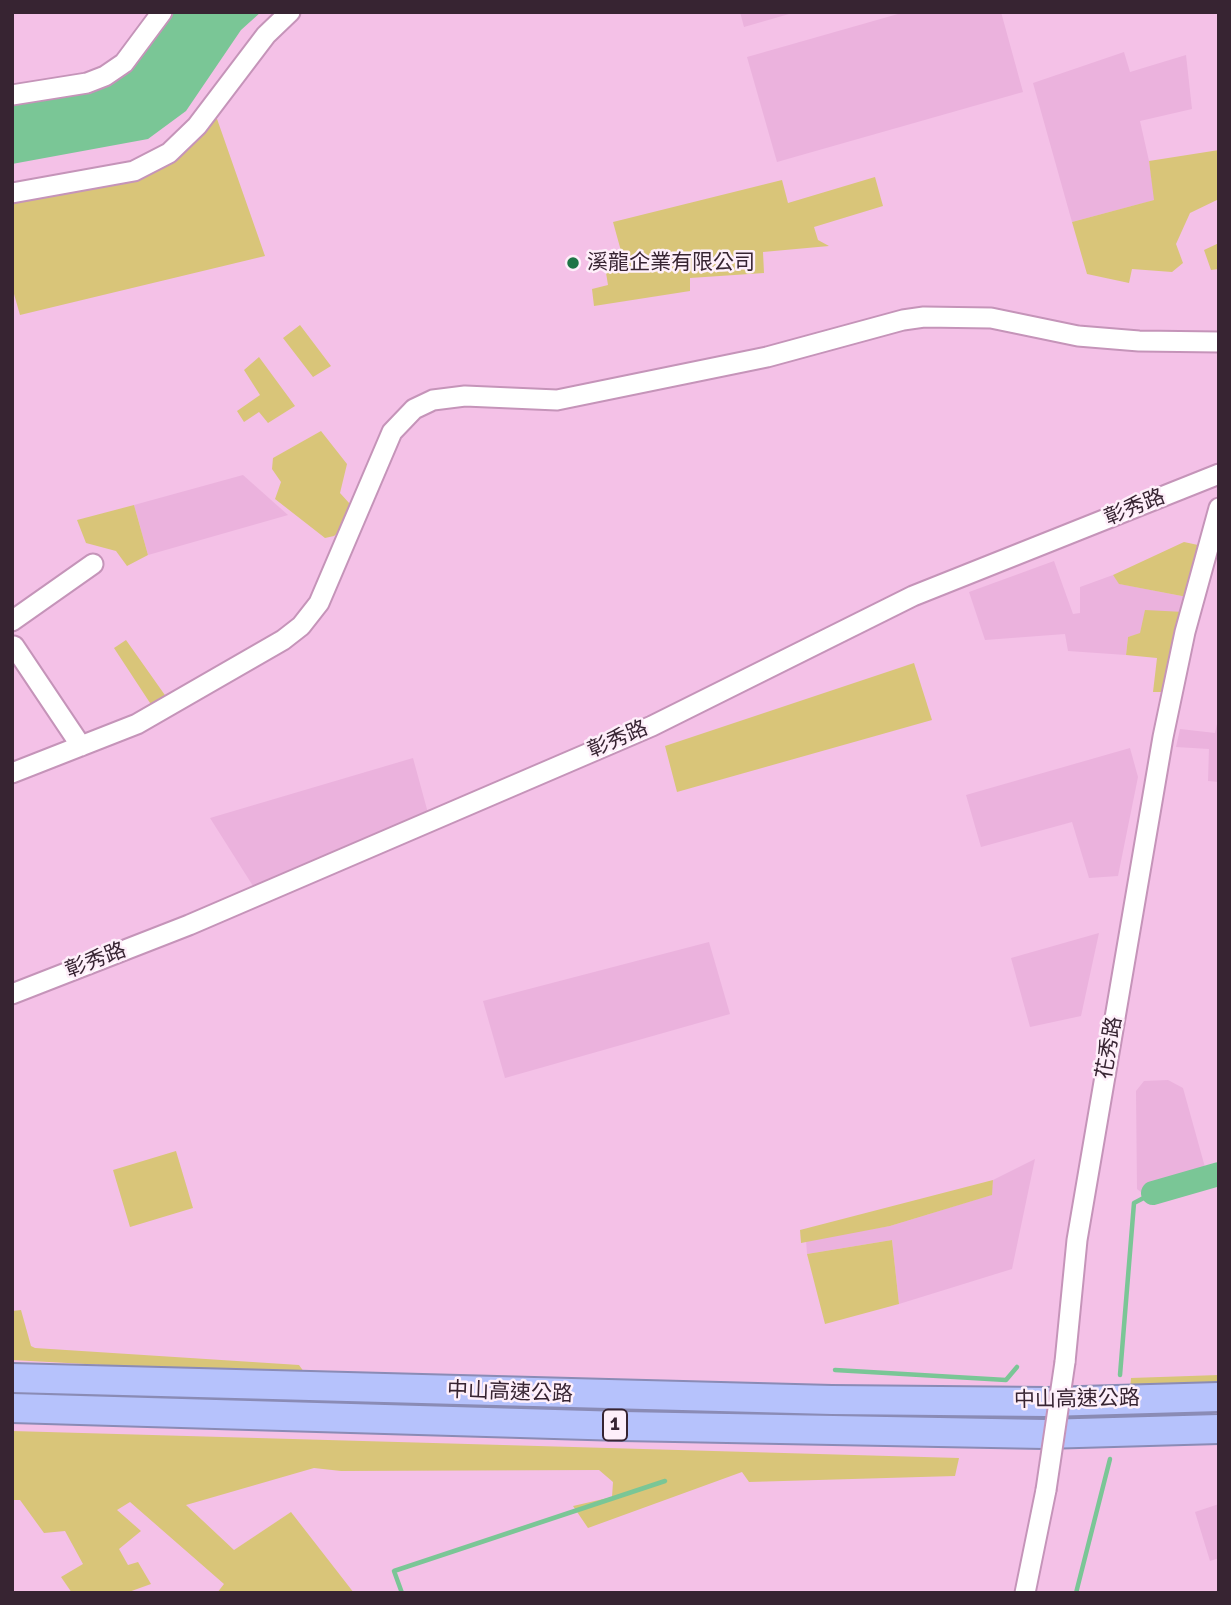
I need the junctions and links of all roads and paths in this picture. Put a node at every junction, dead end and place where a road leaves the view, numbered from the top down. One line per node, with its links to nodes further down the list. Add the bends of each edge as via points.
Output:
1 (163, 12): 3 (street, via 124,63 105,76)
2 (290, 12): 4 (street, via 266,35 197,126 169,153 134,171)
3 (12, 95)
4 (12, 193)
5 (1219, 342): 11 (street, via 1078,336 991,318 924,317 767,357 556,400 465,396 433,400 406,416 392,432 319,603 301,626 137,724)
6 (1219, 474): 13 (street, 彰秀路, via 913,596 652,726 189,925)
7 (1219, 508): 18 (street, 花秀路, bridge, via 1185,632 1163,737 1077,1240 1065,1362)
8 (93, 564): 9 (street)
9 (12, 621)
10 (13, 643): 11 (street)
11 (80, 746): 12 (street)
12 (12, 773)
13 (12, 994)
14 (12, 1377): 15 (highway, 中山高速公路 / 1, via 819,1400 1047,1402)
15 (1219, 1397)
16 (12, 1408): 17 (highway, 中山高速公路 / 1, via 1044,1434)
17 (1219, 1429)
18 (1025, 1593)

